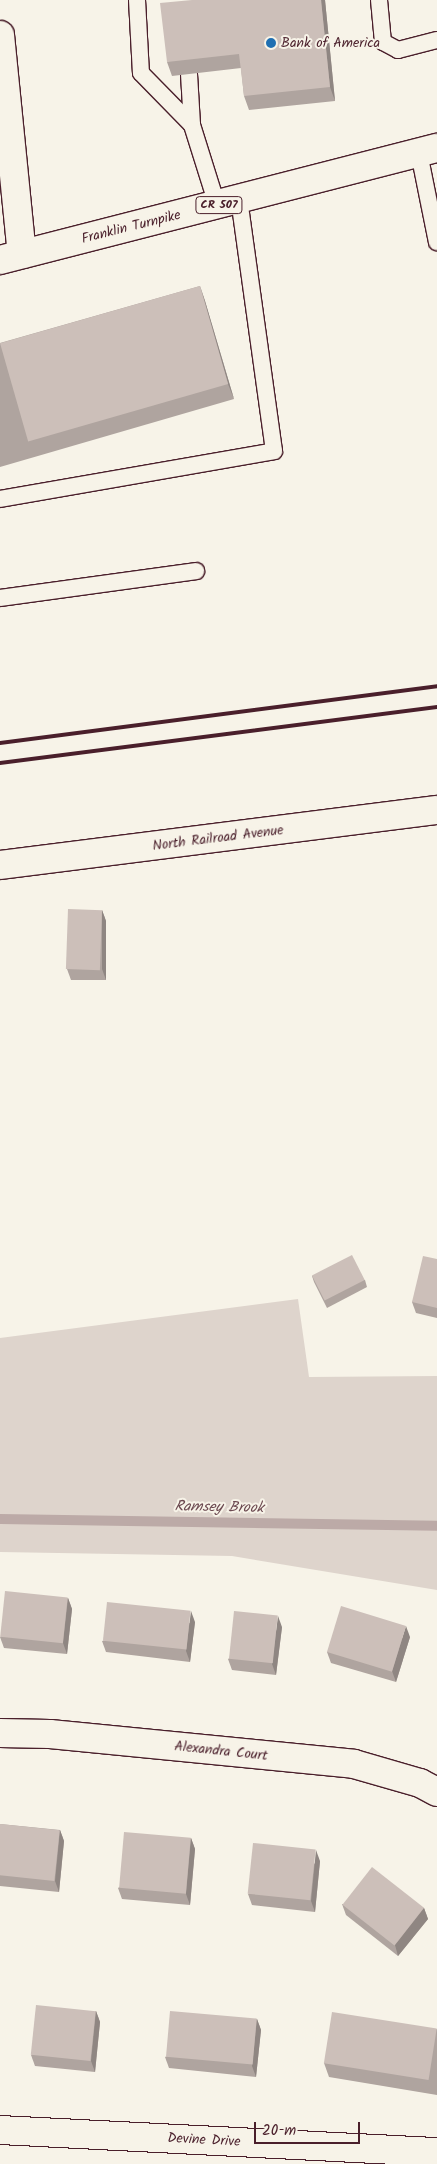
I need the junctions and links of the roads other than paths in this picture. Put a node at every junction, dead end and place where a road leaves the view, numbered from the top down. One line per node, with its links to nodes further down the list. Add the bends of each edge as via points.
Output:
1 (137, 0): 6 (lane, via 141,73)
2 (379, 0): 4 (lane, via 383,42 398,50)
3 (0, 35): 10 (street)
4 (437, 40)
5 (189, 74): 6 (lane)
6 (192, 125): 8 (lane)
7 (428, 151): 8 (street, Franklin Turnpike / CR 507); 9 (lane)
8 (228, 202): 10 (street, Franklin Turnpike / CR 507); 11 (lane, via 274,451)
9 (437, 242)
10 (11, 257)
11 (0, 499)
12 (196, 571): 13 (lane)
13 (0, 598)
14 (437, 810): 15 (street, North Railroad Avenue)
15 (0, 865)
16 (0, 1733): 17 (street, Alexandra Court, via 50,1734 354,1764 420,1783)
17 (437, 1792)
18 (0, 2130): 19 (street, Devine Drive)
19 (437, 2152)

